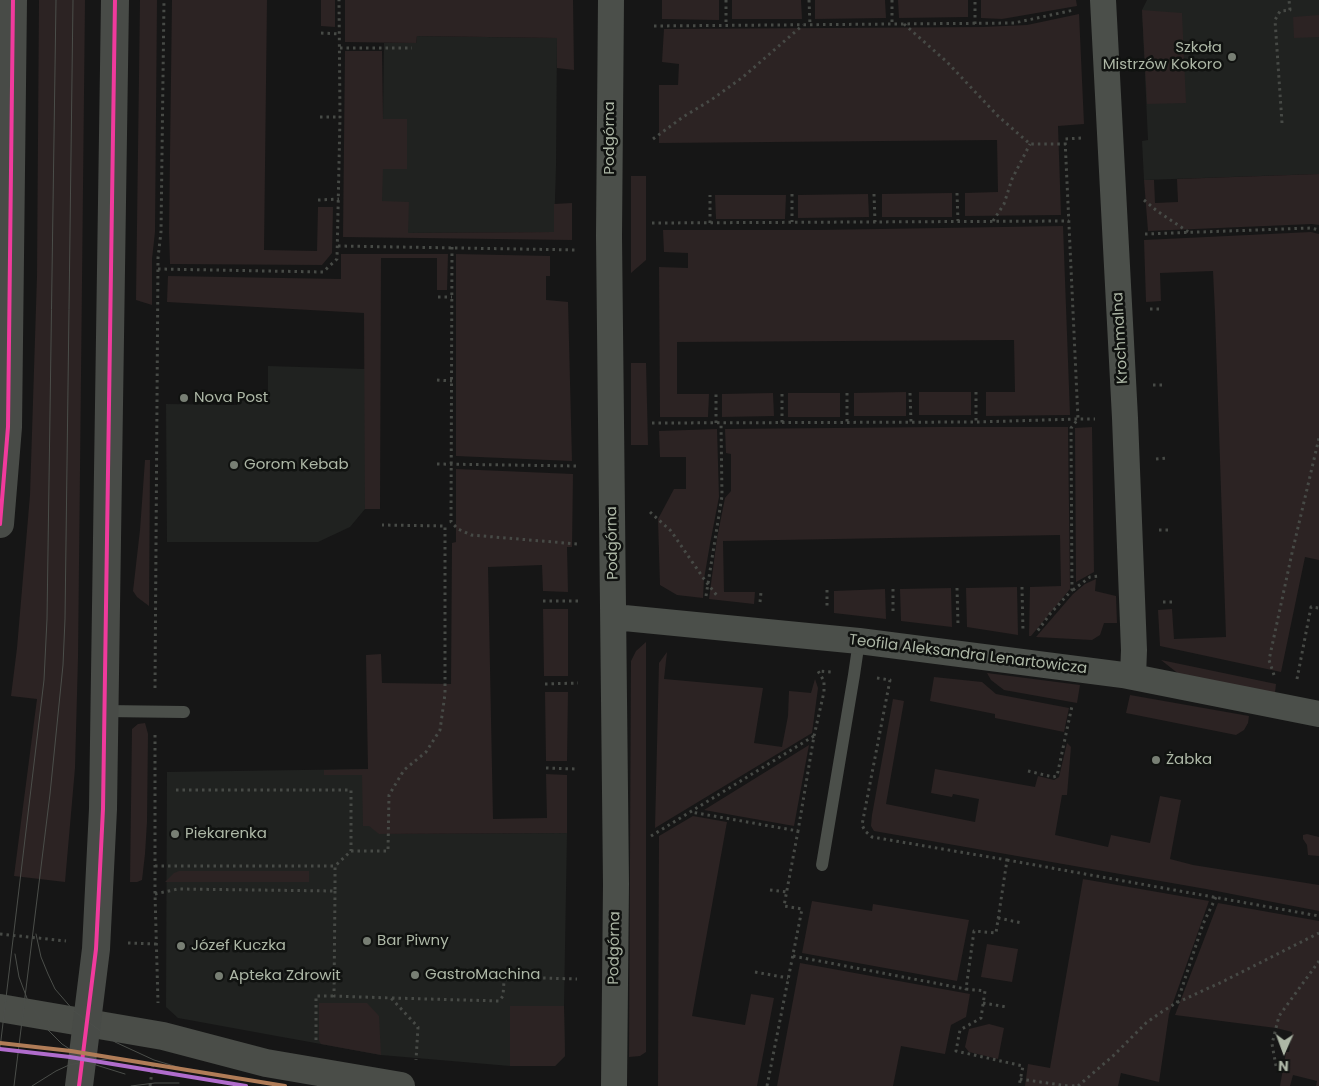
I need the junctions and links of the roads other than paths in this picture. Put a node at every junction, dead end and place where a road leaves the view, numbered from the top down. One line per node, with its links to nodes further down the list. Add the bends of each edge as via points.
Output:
1 (13, 0): 5 (main road, via 8,427)
2 (115, 0): 9 (main road)
3 (611, 0): 6 (street, Podgórna)
4 (1103, 0): 8 (street, Krochmalna, via 1134,640)
5 (0, 524)
6 (614, 617): 7 (street, Teofila Aleksandra Lenartowicza); 17 (street, Podgórna)
7 (859, 640): 8 (street, Teofila Aleksandra Lenartowicza); 12 (lane)
8 (1133, 677): 11 (street, Teofila Aleksandra Lenartowicza)
9 (105, 711): 10 (lane); 14 (main road, via 96,949)
10 (184, 712)
11 (1319, 714)
12 (822, 865)
13 (0, 1008): 14 (street)
14 (87, 1022): 15 (street, via 163,1036 266,1063); 16 (main road)
15 (408, 1075)
16 (79, 1086)
17 (614, 1086)

